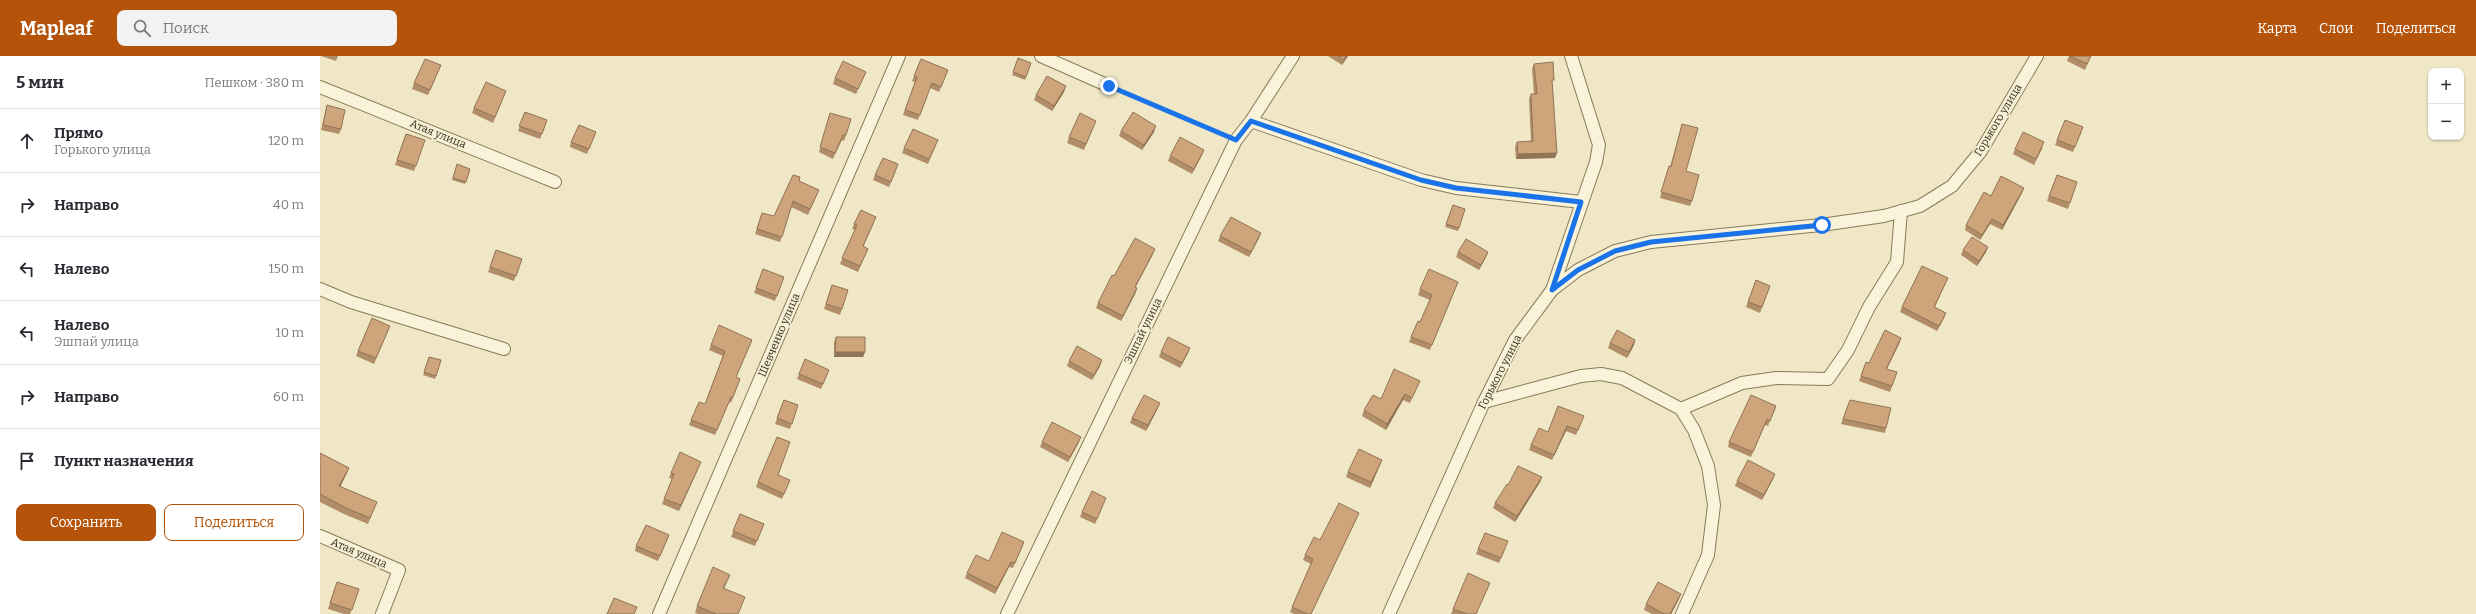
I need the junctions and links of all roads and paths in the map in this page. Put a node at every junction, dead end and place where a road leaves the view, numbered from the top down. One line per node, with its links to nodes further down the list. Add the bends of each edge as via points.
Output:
1 (899, 56): 20 (street, Шевченко улица)
2 (1041, 56): 6 (street)
3 (1293, 56): 8 (street, Эшпай улица)
4 (1571, 56): 11 (street, via 1599,145 1596,162)
5 (2037, 56): 12 (street, Горького улица, via 1981,151 1952,186 1920,206)
6 (1109, 86): 9 (path)
7 (320, 87): 10 (street, Атая улица)
8 (1251, 121): 9 (street, Эшпай улица); 11 (street, via 1421,180 1456,188)
9 (1236, 140): 21 (street, Эшпай улица)
10 (555, 182)
11 (1581, 202): 14 (street)
12 (1901, 211): 14 (street, Горького улица, via 1822,225 1651,242 1615,251 1578,270); 17 (street, via 1897,262 1869,307 1848,350 1828,379 1776,378 1742,383)
13 (320, 289): 15 (street, via 351,302)
14 (1552, 290): 16 (street, Горького улица, via 1515,340)
15 (504, 349)
16 (1484, 402): 17 (street, via 1581,376 1601,374 1622,378); 22 (street, Горького улица)
17 (1681, 409): 23 (street, via 1694,430 1708,466 1714,505 1708,555)
18 (320, 536): 19 (street, Атая улица, via 399,570)
19 (382, 614)
20 (659, 614)
21 (1007, 614)
22 (1389, 614)
23 (1682, 614)

